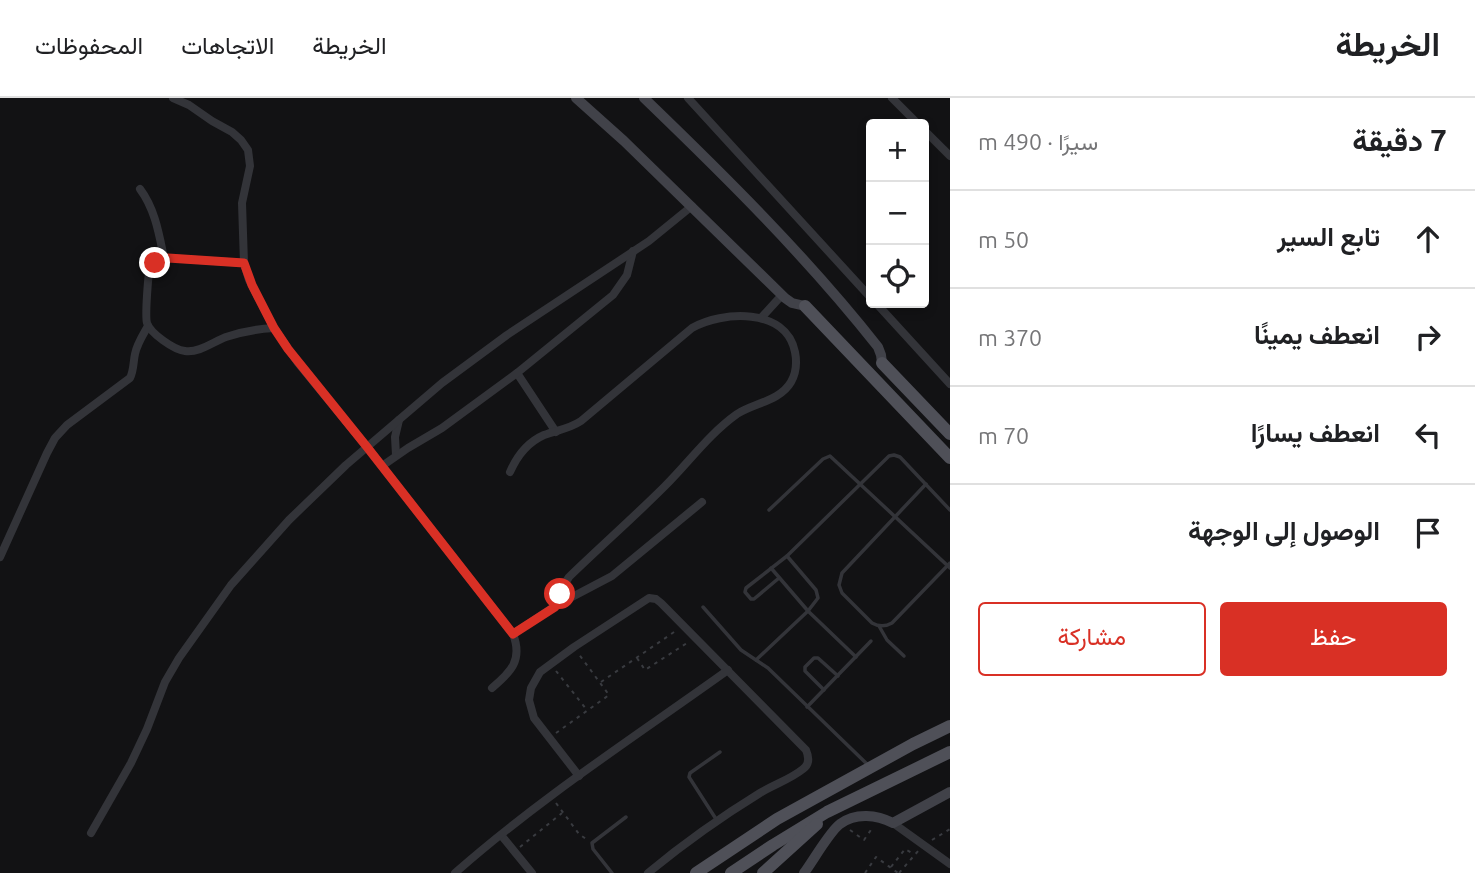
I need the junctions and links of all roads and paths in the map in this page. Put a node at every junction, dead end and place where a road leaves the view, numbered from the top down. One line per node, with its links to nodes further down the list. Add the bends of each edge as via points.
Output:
1 (173, 98): 13 (street, via 232,132 248,150 250,166 242,204)
2 (576, 98): 10 (street)
3 (644, 98): 21 (street, via 795,250 876,344)
4 (688, 98): 14 (street)
5 (892, 98): 6 (street)
6 (913, 119)
7 (929, 135): 8 (street)
8 (950, 156)
9 (140, 189): 12 (street, via 154,215)
10 (692, 206): 11 (street); 15 (street)
11 (633, 251): 22 (street, via 627,275 613,295); 24 (street, via 497,342)
12 (164, 258): 13 (street); 19 (street, via 149,272)
13 (244, 263): 20 (street)
14 (866, 293)
15 (782, 295): 16 (street); 18 (street)
16 (805, 306): 29 (main road)
17 (881, 308): 23 (street)
18 (761, 318): 25 (street, via 719,317 692,328 581,421); 45 (street, via 782,328 794,348 796,366 786,388 738,414 709,439 569,577)
19 (148, 326): 20 (street, via 169,345 187,352 237,334); 41 (street, via 138,344 130,378 67,425 51,445)
20 (274, 328): 27 (street)
21 (882, 363): 26 (main road)
22 (517, 373): 25 (street); 28 (street)
23 (950, 384)
24 (399, 419): 27 (street); 28 (street)
25 (556, 432): 31 (street, via 530,444)
26 (950, 434)
27 (367, 447): 30 (street); 84 (street, via 275,534 213,608 165,682 131,763)
28 (396, 455): 30 (street)
29 (950, 458)
30 (382, 466): 50 (street)
31 (510, 472)
32 (860, 484): 33 (lane, via 894,455); 37 (lane, via 828,456); 39 (lane); 40 (lane)
33 (926, 484): 36 (lane); 39 (lane)
34 (950, 496): 36 (lane)
35 (702, 502): 45 (street, via 612,576)
36 (943, 503): 38 (lane)
37 (769, 510)
38 (950, 510)
39 (895, 517): 42 (lane); 49 (lane, via 839,581 842,593)
40 (787, 556): 43 (lane); 47 (lane, via 816,590 818,598)
41 (0, 557)
42 (949, 566): 49 (lane, via 892,623)
43 (771, 568): 44 (lane); 44 (lane, via 746,588 746,593 754,599)
44 (779, 578): 47 (lane)
45 (555, 607): 50 (street)
46 (703, 607): 57 (lane, via 737,647)
47 (808, 611): 56 (lane); 57 (lane)
48 (684, 626): 51 (street); 53 (street, via 649,598); 55 (path)
49 (879, 626): 54 (lane)
50 (513, 634): 62 (street, via 517,646 514,665)
51 (696, 638): 55 (path, via 645,670); 59 (street)
52 (872, 641): 56 (lane)
53 (574, 647): 58 (street); 61 (path)
54 (904, 656)
55 (636, 657): 61 (path)
56 (856, 657): 60 (lane)
57 (756, 660): 64 (lane)
58 (551, 664): 65 (path); 68 (street, via 533,682 529,700 534,718)
59 (729, 670): 74 (street); 81 (street, via 809,758 803,769)
60 (838, 676): 63 (lane); 63 (lane, via 818,658 813,659 805,671)
61 (600, 683): 65 (path, via 609,695)
62 (492, 688)
63 (824, 690): 64 (lane)
64 (807, 706): 73 (lane)
65 (588, 710): 68 (path)
66 (950, 726): 67 (main road)
67 (937, 733): 69 (main road); 71 (main road, via 936,746)
68 (549, 737): 74 (street)
69 (913, 744): 72 (main road, via 924,754); 73 (main road)
70 (720, 752): 81 (lane, via 689,777)
71 (948, 753): 72 (main road)
72 (921, 765): 77 (main road)
73 (871, 768): 95 (main road, via 777,819)
74 (579, 776): 76 (street)
75 (950, 792): 83 (street)
76 (551, 797): 78 (path); 85 (street)
77 (827, 812): 96 (main road); 97 (main road)
78 (563, 813): 86 (path); 87 (path)
79 (625, 817): 86 (lane)
80 (880, 817): 82 (street, via 862,816); 82 (path, via 864,840); 83 (street)
81 (718, 821): 94 (street)
82 (841, 823): 98 (street)
83 (893, 823): 89 (street)
84 (91, 833)
85 (501, 835): 87 (street); 91 (street)
86 (592, 843): 93 (lane)
87 (514, 851): 92 (street)
88 (915, 855): 90 (path, via 905,849)
89 (950, 864)
90 (890, 868): 99 (path, via 876,857); 100 (path)
91 (455, 873)
92 (532, 873)
93 (612, 873)
94 (648, 873)
95 (696, 873)
96 (731, 873)
97 (763, 873)
98 (805, 873)
99 (865, 873)
100 (898, 873)

